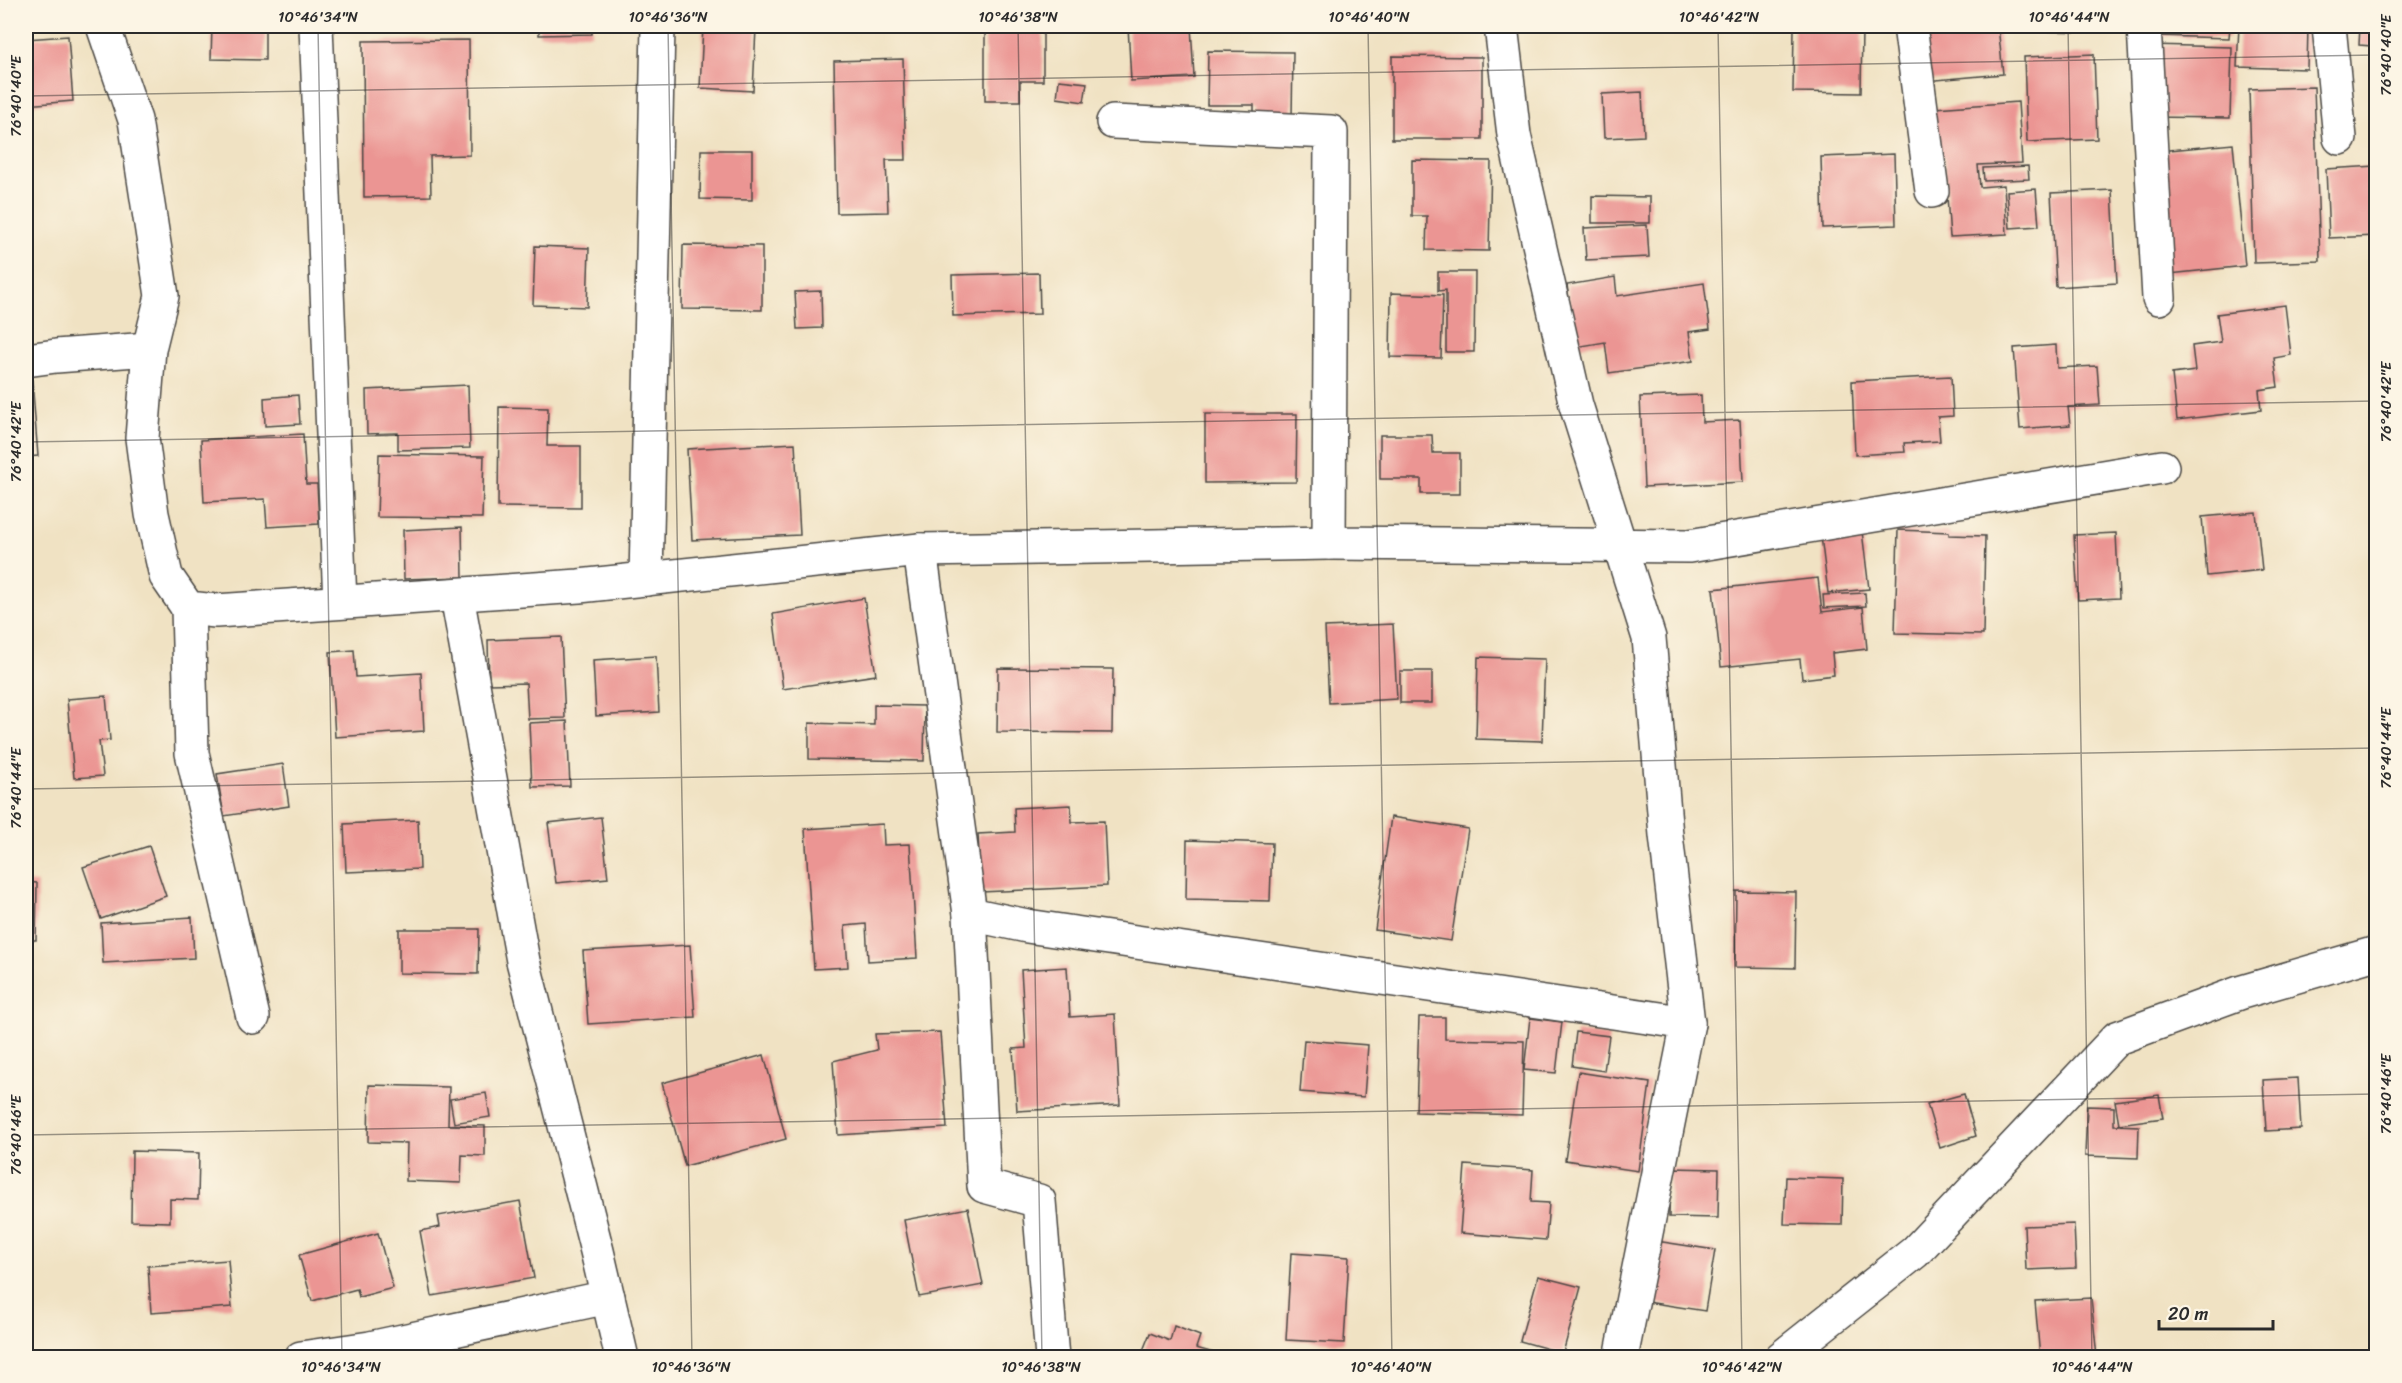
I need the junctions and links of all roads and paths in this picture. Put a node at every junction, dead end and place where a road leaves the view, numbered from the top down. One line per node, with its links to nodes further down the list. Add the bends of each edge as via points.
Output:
1 (103, 26): 12 (street, via 135,120 162,296)
2 (316, 26): 20 (street)
3 (658, 26): 18 (street)
4 (1501, 26): 16 (street, via 1514,135 1575,405)
5 (1910, 26): 10 (street)
6 (2144, 26): 11 (street)
7 (2329, 26): 9 (street)
8 (1113, 122): 15 (street, via 1331,132)
9 (2340, 138)
10 (1932, 191)
11 (2159, 298)
12 (149, 349): 13 (street); 21 (street, via 142,438 152,514 166,576)
13 (26, 360)
14 (2162, 467): 16 (street, via 1689,546)
15 (1329, 543): 16 (street); 17 (street)
16 (1620, 545): 25 (street, via 1650,638 1666,835)
17 (920, 550): 18 (street); 22 (street)
18 (646, 579): 19 (street)
19 (457, 596): 20 (street); 26 (street, via 523,961)
20 (340, 602): 21 (street, via 216,611)
21 (188, 608): 24 (street, via 192,753)
22 (970, 914): 25 (street, via 1039,928); 29 (street, via 984,1186 1039,1202)
23 (2376, 953): 31 (street, via 2242,992 2117,1038 1915,1252)
24 (253, 1017)
25 (1688, 1023): 30 (street)
26 (608, 1298): 27 (street, via 370,1348); 28 (street)
27 (301, 1358)
28 (622, 1358)
29 (1052, 1358)
30 (1621, 1358)
31 (1781, 1358)

